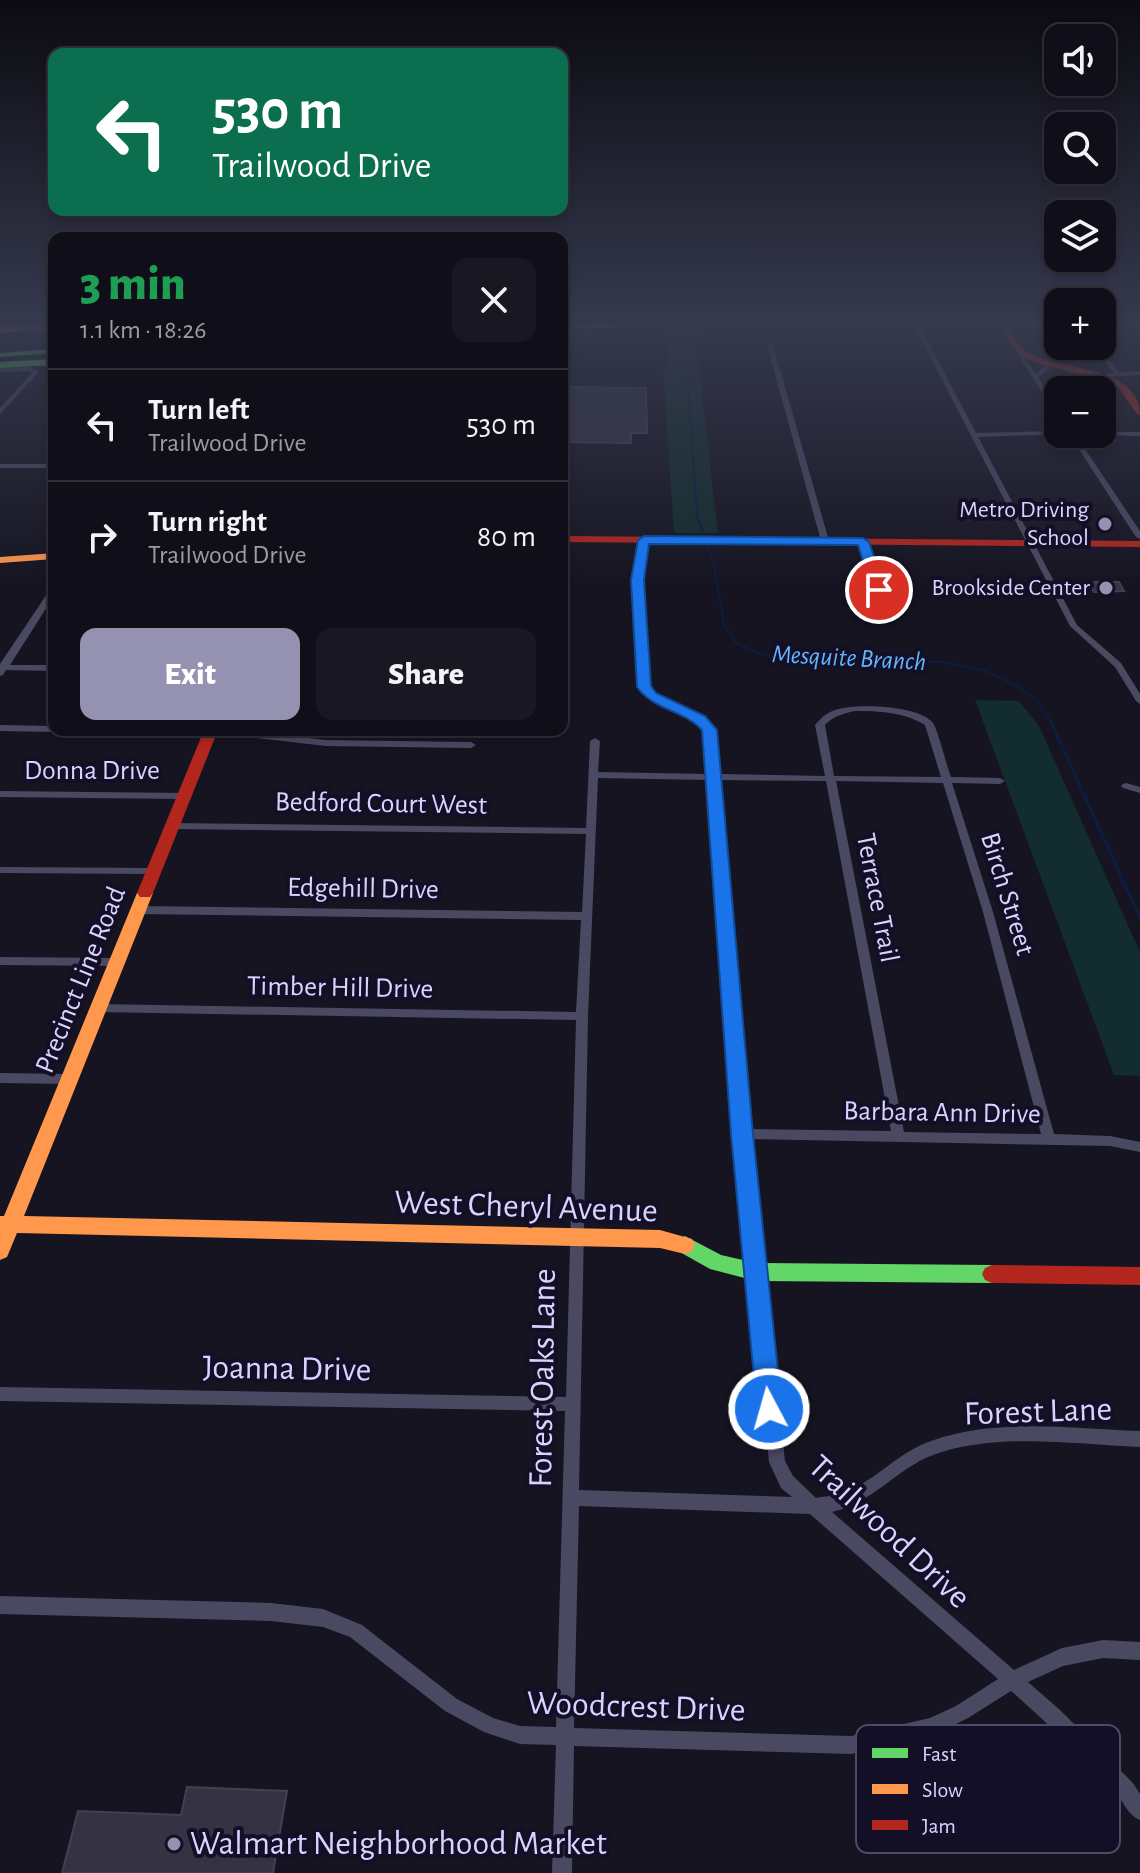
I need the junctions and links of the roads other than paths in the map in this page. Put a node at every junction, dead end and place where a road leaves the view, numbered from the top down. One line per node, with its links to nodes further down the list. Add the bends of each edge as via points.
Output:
1 (789, 411): 15 (street)
2 (962, 411): 6 (street)
3 (1044, 433): 6 (street)
4 (1116, 434): 5 (street)
5 (1140, 434)
6 (975, 435): 17 (street)
7 (1081, 448): 12 (street)
8 (48, 461): 10 (street)
9 (0, 466): 10 (street)
10 (44, 466): 11 (street)
11 (48, 466)
12 (1140, 537)
13 (568, 539): 14 (main road)
14 (644, 540): 15 (main road); 34 (street, Trailwood Drive, via 637,600 642,682 651,696 707,724)
15 (825, 541): 16 (main road)
16 (863, 542): 17 (main road); 22 (street)
17 (1030, 543): 18 (main road); 25 (street, via 1074,626 1118,665)
18 (1140, 544)
19 (48, 556): 20 (main road)
20 (0, 560)
21 (48, 599): 24 (street)
22 (887, 616)
23 (48, 668): 24 (street)
24 (1, 669)
25 (1140, 701)
26 (871, 710): 35 (street, Terrace Trail, via 834,711 824,717 820,725); 36 (street, Birch Street, via 923,718)
27 (0, 728): 28 (street)
28 (48, 729)
29 (209, 736): 41 (main road, Precinct Line Road)
30 (265, 736): 32 (street, via 326,743)
31 (595, 741): 33 (street, Forest Oaks Lane)
32 (471, 745)
33 (593, 775): 34 (street); 43 (street, Forest Oaks Lane)
34 (714, 777): 35 (street); 54 (street, Trailwood Drive)
35 (830, 779): 36 (street); 55 (street, Terrace Trail)
36 (948, 780): 37 (street); 56 (street, Birch Street)
37 (1000, 781)
38 (1126, 786): 39 (street)
39 (1140, 790)
40 (0, 794): 41 (street, Donna Drive)
41 (184, 796): 42 (main road, Precinct Line Road)
42 (172, 826): 43 (street, Bedford Court West); 45 (main road, Precinct Line Road)
43 (590, 831): 47 (street, Forest Oaks Lane)
44 (0, 870): 45 (street)
45 (153, 871): 46 (main road, Precinct Line Road)
46 (137, 910): 47 (street, Edgehill Drive); 49 (main road, Precinct Line Road)
47 (588, 916): 51 (street, Forest Oaks Lane)
48 (0, 961): 49 (street)
49 (116, 962): 50 (main road, Precinct Line Road)
50 (98, 1008): 51 (street, Timber Hill Drive); 53 (main road, Precinct Line Road)
51 (582, 1016): 59 (street, Forest Oaks Lane)
52 (0, 1078): 53 (street)
53 (69, 1079): 58 (main road, Precinct Line Road)
54 (742, 1134): 55 (street, Barbara Ann Drive); 61 (street, Trailwood Drive)
55 (898, 1136): 56 (street, Barbara Ann Drive)
56 (1049, 1139): 57 (street, Barbara Ann Drive)
57 (1140, 1147)
58 (6, 1224): 59 (main road, West Cheryl Avenue); 60 (main road, Precinct Line Road)
59 (576, 1237): 61 (main road, West Cheryl Avenue, via 679,1241 717,1263); 64 (street, Forest Oaks Lane)
60 (0, 1251)
61 (756, 1272): 62 (main road, West Cheryl Avenue); 67 (street, Trailwood Drive, via 777,1462 787,1482)
62 (1140, 1276)
63 (0, 1394): 64 (street, Joanna Drive)
64 (572, 1404): 66 (street, Forest Oaks Lane)
65 (1140, 1439): 67 (street, Forest Lane, via 966,1440 905,1461 843,1501)
66 (570, 1498): 67 (street, Forest Lane); 73 (street, Forest Oaks Lane)
67 (813, 1506): 70 (street, Trailwood Drive)
68 (0, 1605): 73 (street, Woodcrest Drive, via 323,1618 356,1631 451,1705 490,1726 520,1735)
69 (1140, 1651): 70 (street, Woodcrest Drive, via 1103,1649 1062,1657)
70 (1012, 1680): 71 (street, Woodcrest Drive); 72 (street, Trailwood Drive)
71 (935, 1725)
72 (1061, 1725)
73 (564, 1737): 74 (street, Woodcrest Drive); 77 (street, Forest Oaks Lane)
74 (856, 1744)
75 (1120, 1787): 76 (street, Trailwood Drive)
76 (1140, 1811)
77 (562, 1873)

